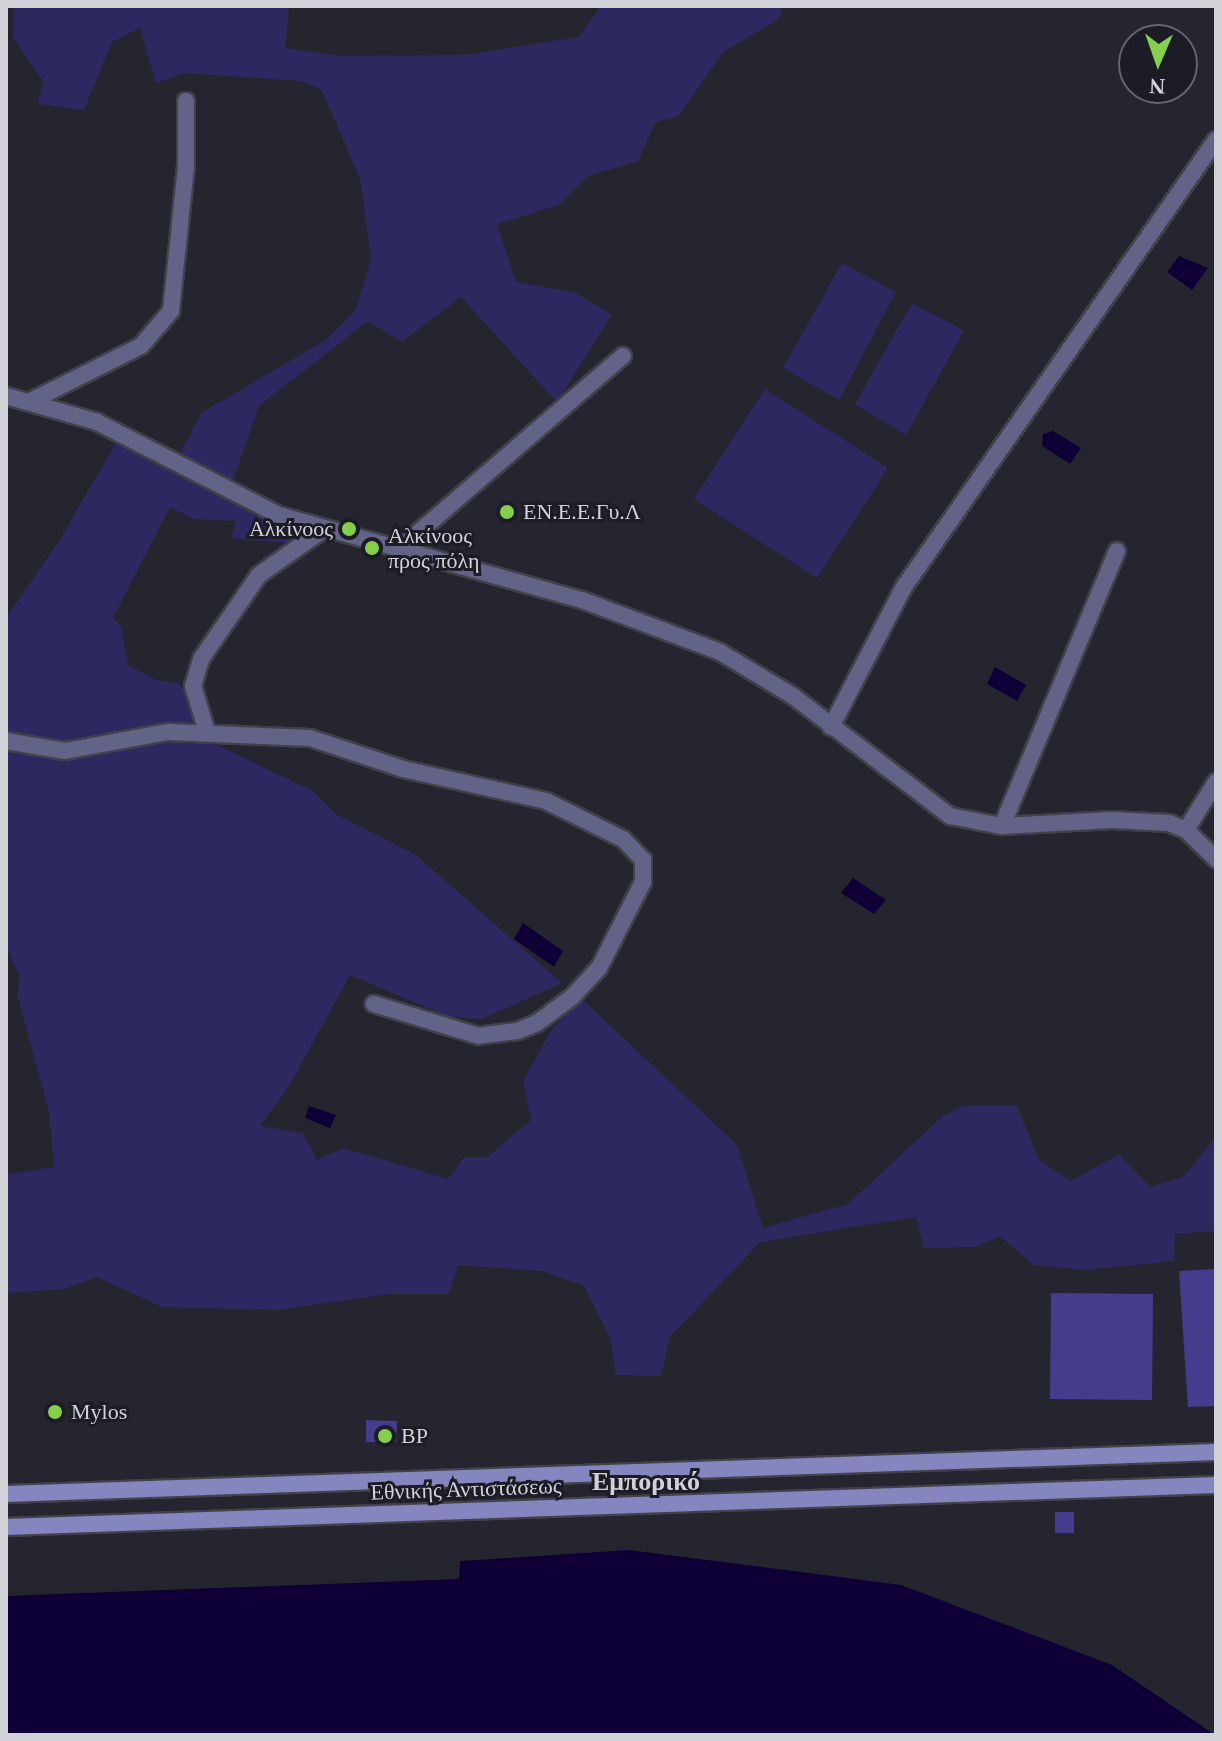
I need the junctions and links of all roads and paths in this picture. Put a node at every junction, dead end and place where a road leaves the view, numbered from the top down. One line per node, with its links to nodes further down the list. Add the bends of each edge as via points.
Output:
1 (186, 101): 5 (street, via 186,167 171,311 141,346)
2 (1216, 140): 9 (street, via 904,587)
3 (623, 356): 7 (street)
4 (6, 396): 5 (street)
5 (31, 401): 6 (street, via 97,422 279,515)
6 (324, 529): 7 (street); 10 (street, via 259,575 201,659 193,686)
7 (398, 550): 9 (street, via 582,600 679,634 766,677)
8 (1117, 551): 13 (street)
9 (831, 727): 13 (street, via 950,816)
10 (207, 732): 11 (street, via 168,732 92,750); 16 (street, via 310,738 403,769 546,801 623,839 643,860 643,882 607,956 572,997 537,1023 479,1036)
11 (6, 741)
12 (1216, 782): 14 (street)
13 (1002, 826): 14 (street, via 1145,820)
14 (1186, 830): 15 (street)
15 (1216, 859)
16 (374, 1004)
17 (1216, 1452): 19 (main road, Εθνικής Αντιστάσεως)
18 (1216, 1485): 20 (main road, Εθνικής Αντιστάσεως)
19 (6, 1494)
20 (6, 1527)

